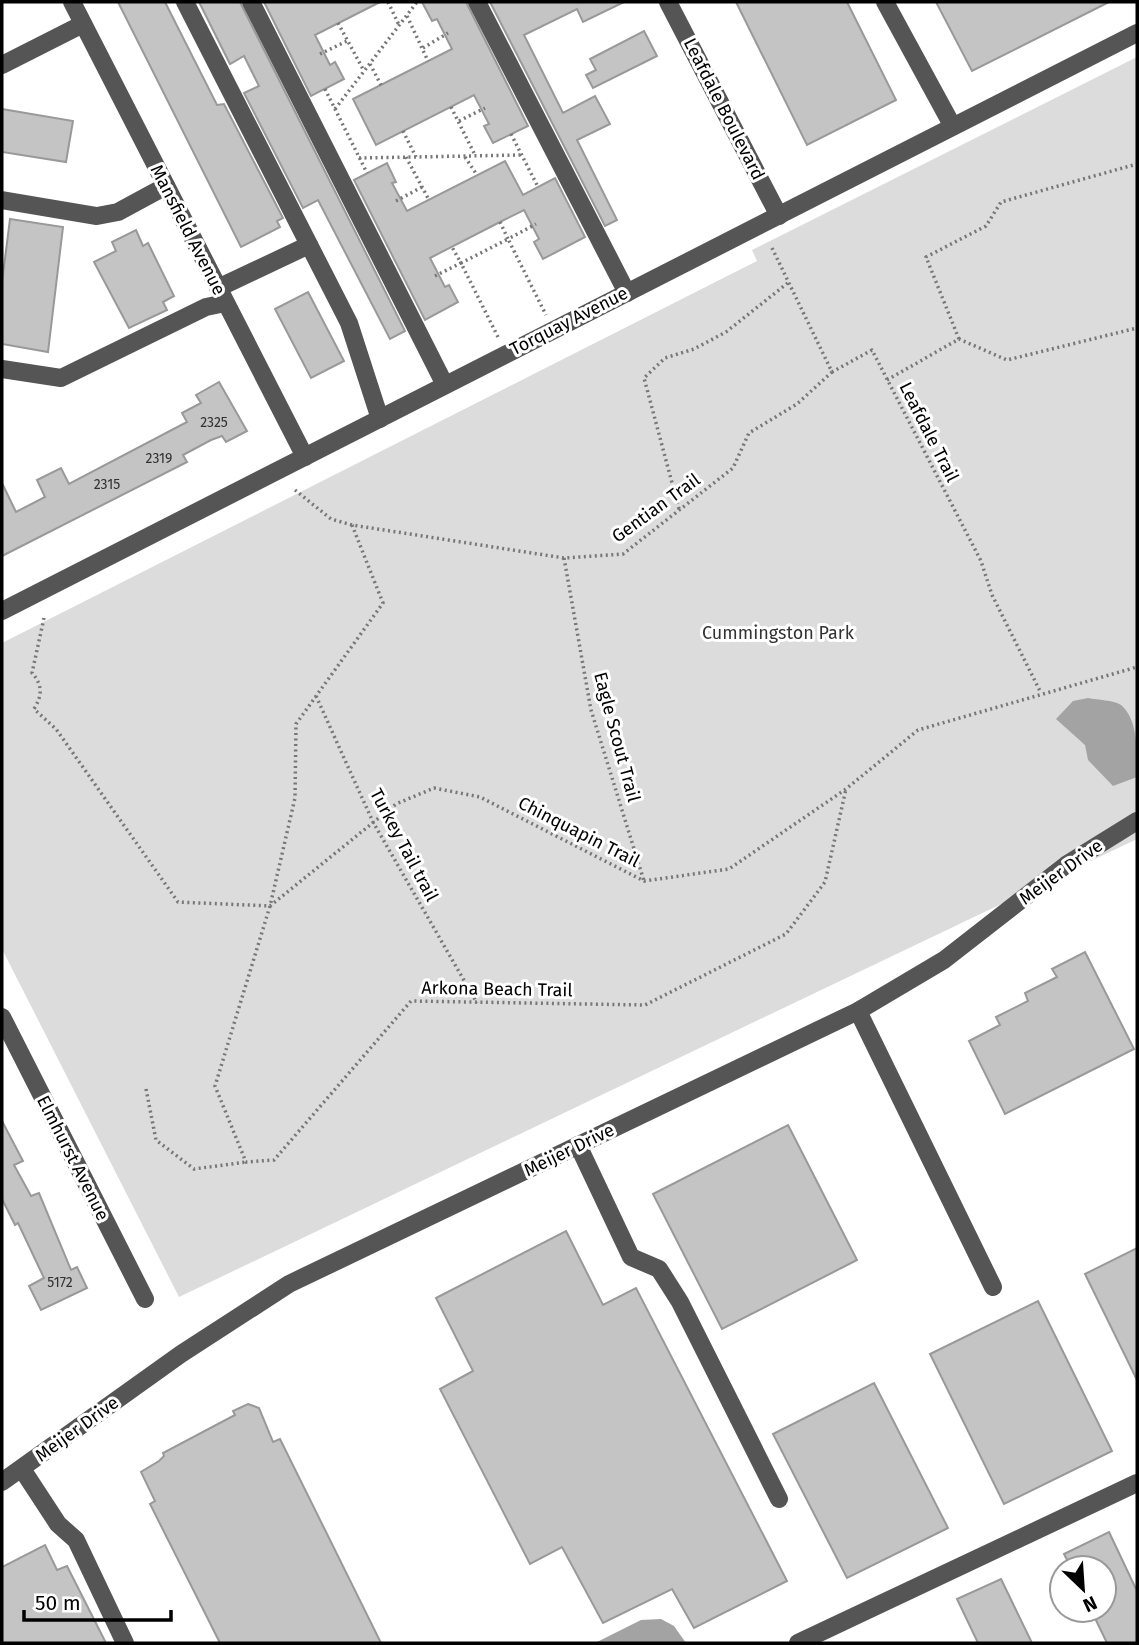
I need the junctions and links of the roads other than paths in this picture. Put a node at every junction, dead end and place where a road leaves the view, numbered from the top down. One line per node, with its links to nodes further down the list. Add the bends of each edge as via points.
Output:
1 (72, 2): 7 (street, Mansfield Avenue)
2 (185, 2): 14 (street)
3 (251, 2): 18 (street)
4 (477, 2): 15 (street)
5 (668, 2): 13 (street, Leafdale Boulevard)
6 (885, 2): 10 (street)
7 (83, 24): 9 (street); 11 (street, Mansfield Avenue)
8 (1137, 33): 10 (street, Torquay Avenue)
9 (2, 65)
10 (952, 125): 13 (street, Torquay Avenue)
11 (166, 186): 12 (street, via 118,212 97,216); 16 (street, Mansfield Avenue)
12 (2, 200)
13 (779, 216): 15 (street, Torquay Avenue)
14 (309, 244): 16 (street); 19 (street, via 349,323)
15 (626, 293): 18 (street, Torquay Avenue)
16 (222, 295): 17 (street, via 61,378); 20 (street, Mansfield Avenue)
17 (2, 369)
18 (445, 385): 19 (street, Torquay Avenue)
19 (380, 419): 20 (street, Torquay Avenue)
20 (305, 457): 21 (street, Torquay Avenue)
21 (2, 611)
22 (1137, 821): 23 (street, Meijer Drive, via 1066,865 944,960)
23 (858, 1011): 25 (street, Meijer Drive); 26 (street)
24 (2, 1017): 27 (street, Elmhurst Avenue)
25 (578, 1145): 28 (street, Meijer Drive, via 289,1284 181,1354); 31 (street, via 631,1258 659,1269 680,1303)
26 (993, 1287)
27 (145, 1299)
28 (22, 1469): 29 (street, Meijer Drive); 32 (street, via 58,1524 76,1540)
29 (2, 1482)
30 (1137, 1483): 33 (street)
31 (779, 1499)
32 (125, 1643)
33 (798, 1643)

